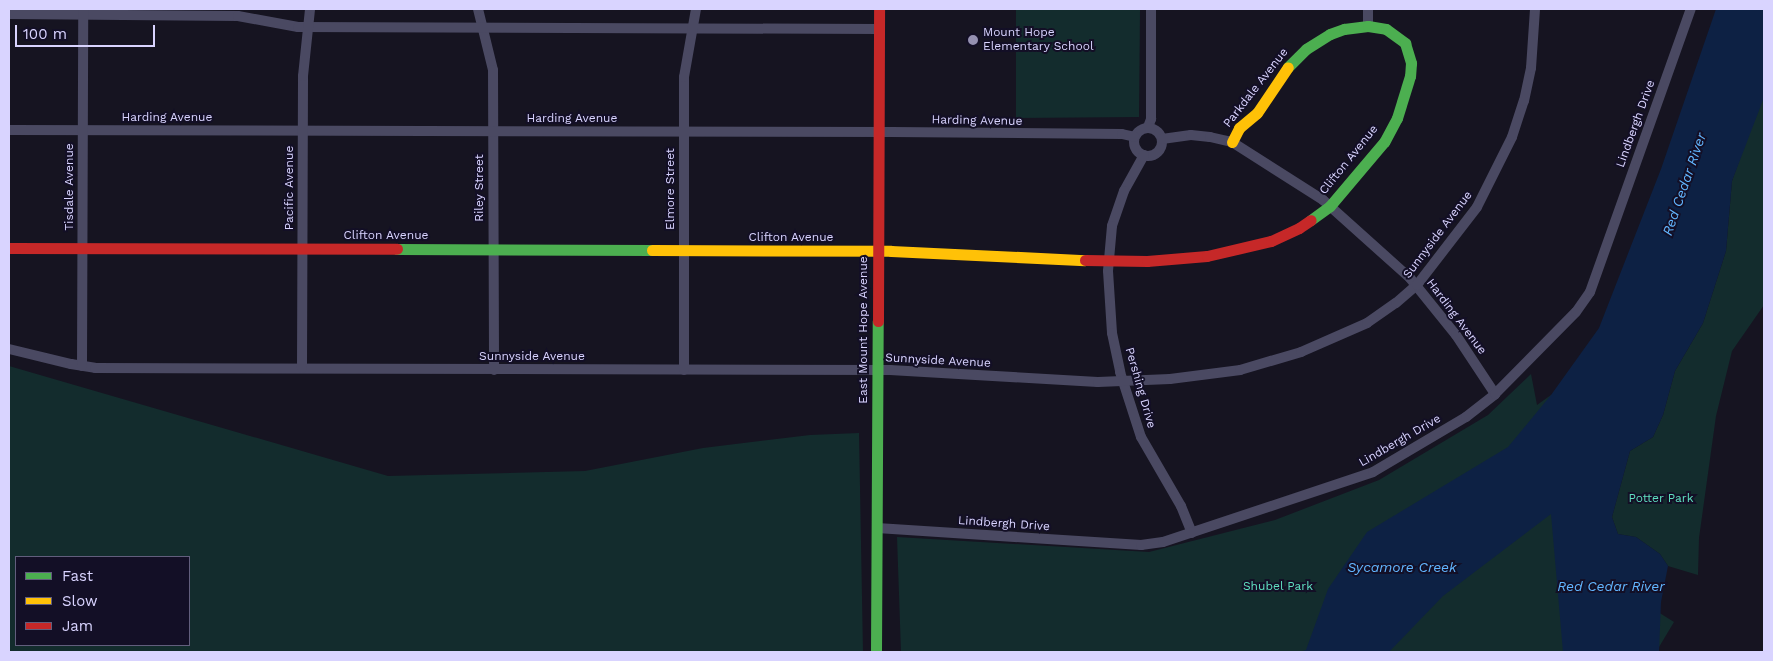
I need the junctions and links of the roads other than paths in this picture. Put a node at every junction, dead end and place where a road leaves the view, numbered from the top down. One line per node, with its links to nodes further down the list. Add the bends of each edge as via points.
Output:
1 (310, 9): 13 (street, Pacific Avenue)
2 (478, 9): 14 (street, Riley Street)
3 (696, 9): 15 (street, Elmore Street)
4 (879, 9): 16 (street, East Mount Hope Avenue)
5 (1151, 9): 17 (street, via 1151,119)
6 (1368, 9): 12 (street)
7 (1535, 9): 36 (street, Sunnyside Avenue, via 1530,68 1524,101 1512,137 1477,207)
8 (1691, 9): 44 (street, Lindbergh Drive, via 1590,292 1576,312)
9 (83, 12): 10 (street); 11 (street); 19 (street, Tisdale Avenue)
10 (195, 12): 13 (street)
11 (9, 14)
12 (1368, 26): 26 (street, Parkdale Avenue, via 1344,29 1306,49 1287,68 1257,113 1239,128); 28 (street, Clifton Avenue, via 1386,30 1405,43 1411,63 1410,76 1397,118 1384,142)
13 (308, 27): 14 (street); 20 (street, Pacific Avenue, via 302,76)
14 (482, 28): 15 (street); 21 (street, Riley Street, via 493,70)
15 (693, 28): 16 (street); 22 (street, Elmore Street, via 684,77)
16 (879, 29): 23 (street, East Mount Hope Avenue)
17 (1148, 127): 24 (street); 25 (street, via 1159,132)
18 (9, 130): 19 (street, Harding Avenue)
19 (83, 130): 20 (street, Harding Avenue); 30 (street, Tisdale Avenue)
20 (302, 130): 21 (street, Harding Avenue); 31 (street, Pacific Avenue)
21 (493, 131): 22 (street, Harding Avenue); 32 (street, Riley Street)
22 (684, 132): 23 (street, Harding Avenue); 33 (street, Elmore Street)
23 (878, 133): 24 (street, Harding Avenue, via 1122,134); 34 (street, East Mount Hope Avenue)
24 (1135, 137): 27 (street, via 1135,146)
25 (1162, 139): 26 (street, Harding Avenue, via 1191,135); 27 (street, via 1158,152)
26 (1232, 142): 28 (street, Harding Avenue)
27 (1144, 155): 35 (street, Pershing Drive, via 1124,191 1112,226)
28 (1330, 206): 35 (street, Clifton Avenue, via 1299,228 1271,241 1236,251 1177,259); 36 (street, Harding Avenue)
29 (9, 248): 30 (street, Clifton Avenue)
30 (82, 249): 31 (street, Clifton Avenue); 38 (street, Tisdale Avenue)
31 (302, 249): 32 (street, Clifton Avenue); 39 (street, Pacific Avenue)
32 (493, 250): 33 (street, Clifton Avenue); 40 (street, Riley Street)
33 (684, 251): 34 (street, Clifton Avenue); 41 (street, Elmore Street)
34 (878, 251): 35 (street, Clifton Avenue); 42 (street, East Mount Hope Avenue)
35 (1108, 260): 43 (street, Pershing Drive, via 1112,333)
36 (1417, 285): 43 (street, Sunnyside Avenue, via 1367,323 1270,363 1211,374); 44 (street, Harding Avenue, via 1456,335)
37 (9, 349): 38 (street, Sunnyside Avenue)
38 (82, 366): 39 (street, Sunnyside Avenue)
39 (302, 368): 40 (street, Sunnyside Avenue)
40 (494, 370): 41 (street, Sunnyside Avenue)
41 (684, 370): 42 (street, Sunnyside Avenue)
42 (878, 371): 43 (street, Sunnyside Avenue); 45 (street, East Mount Hope Avenue)
43 (1123, 382): 46 (street, Pershing Drive, via 1141,437)
44 (1495, 394): 46 (street, Lindbergh Drive, via 1466,417 1373,472)
45 (877, 528): 46 (street, Lindbergh Drive, via 1141,545); 47 (street, East Mount Hope Avenue)
46 (1192, 533)
47 (876, 652)

